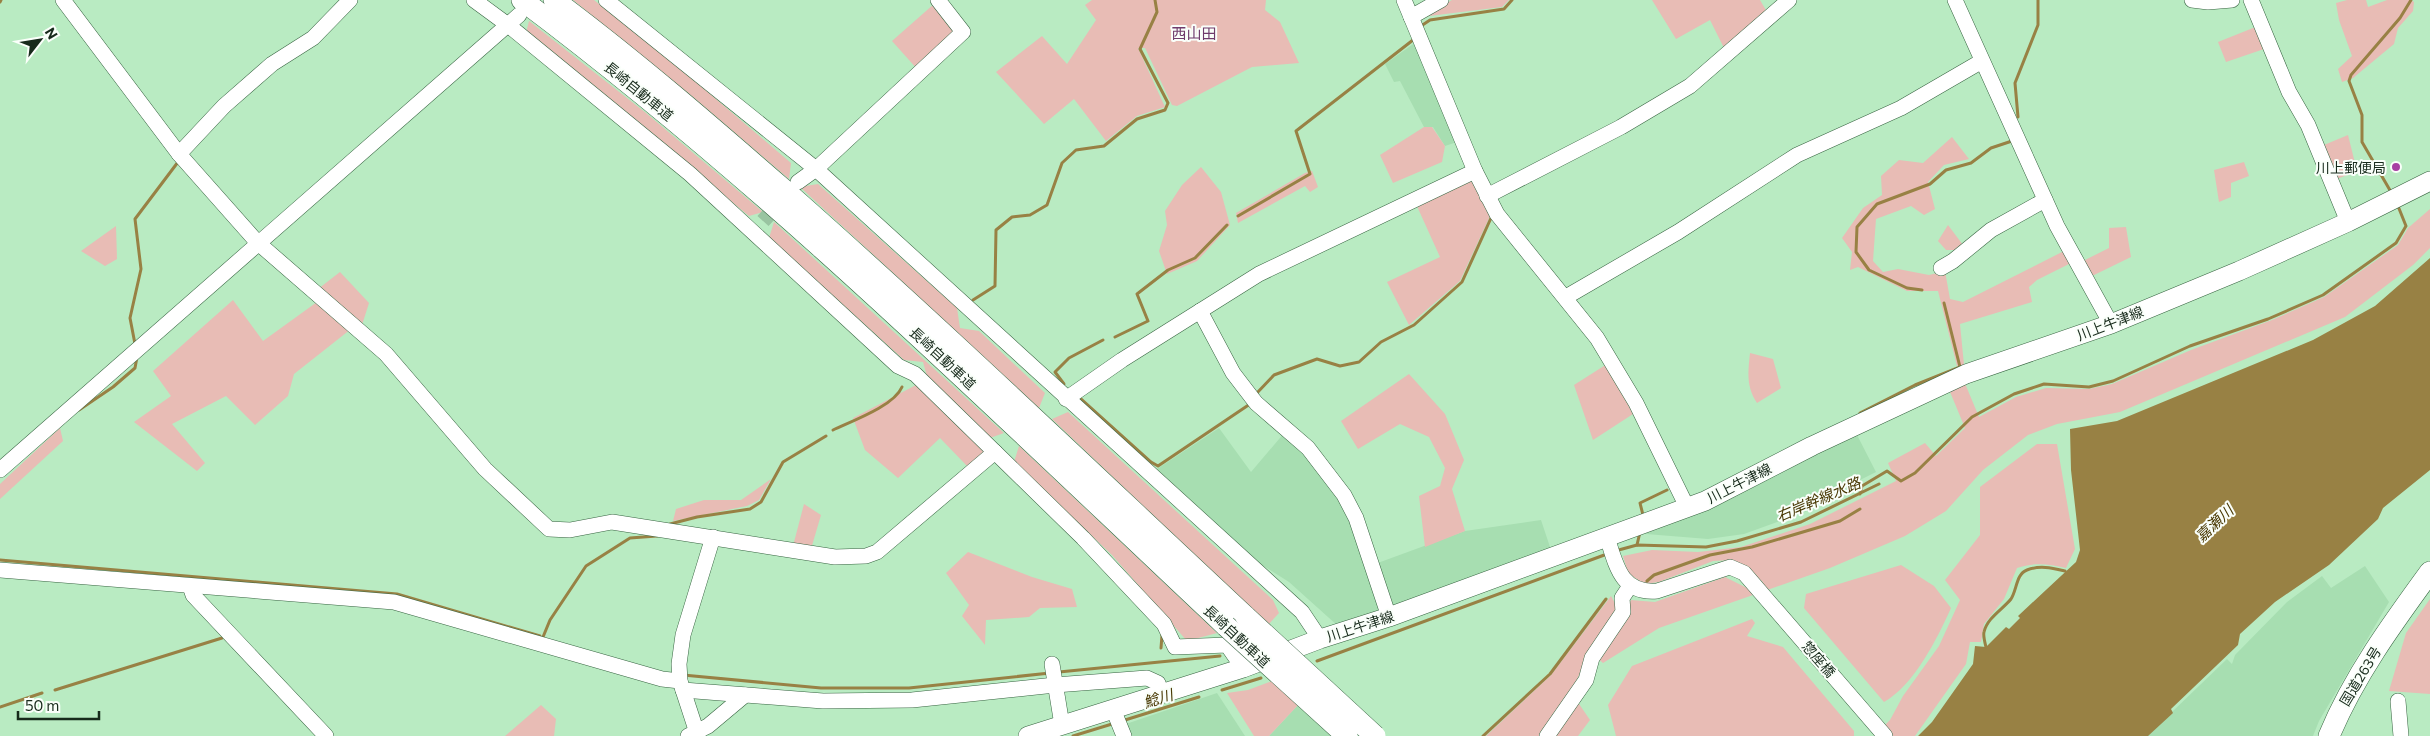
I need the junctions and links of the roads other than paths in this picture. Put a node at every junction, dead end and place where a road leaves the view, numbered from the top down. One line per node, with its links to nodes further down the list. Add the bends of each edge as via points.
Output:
1 (63, 0): 17 (street)
2 (350, 0): 17 (street, via 313,38 272,64 224,106)
3 (474, 0): 14 (street)
4 (554, 0): 58 (highway, 長崎自動車道, bridge, via 613,44 939,328)
5 (606, 0): 18 (street)
6 (938, 0): 18 (street, via 963,32)
7 (1404, 0): 15 (street)
8 (1442, 0): 15 (street)
9 (1789, 0): 22 (street, via 1690,86 1621,127)
10 (1956, 0): 16 (street)
11 (2192, 0): 12 (street)
12 (2232, 0)
13 (2252, 0): 24 (street, via 2289,92 2308,125)
14 (516, 13): 25 (street); 31 (street, via 690,174 759,227 898,366 916,374); 57 (highway, 長崎自動車道, bridge, via 686,129 866,286)
15 (1411, 17): 19 (street)
16 (1982, 61): 23 (street); 27 (street, via 1901,108 1797,155 1678,232)
17 (182, 157): 25 (street)
18 (816, 169): 21 (street); 30 (street)
19 (1475, 171): 22 (street); 28 (street, via 1259,274)
20 (2430, 180): 24 (main road, 川上牛津線)
21 (798, 182)
22 (1487, 196): 27 (street, via 1507,228)
23 (2045, 200): 26 (street, via 1991,230); 29 (street)
24 (2348, 222): 29 (main road, 川上牛津線)
25 (257, 242): 32 (street); 34 (street, via 386,354 485,469 549,529 570,530 612,522)
26 (1941, 268)
27 (1566, 297): 33 (street, via 1597,338 1636,403)
28 (1200, 311): 30 (street); 40 (street, via 1233,373 1256,403 1308,448 1344,495 1356,518)
29 (2111, 324): 33 (main road, 川上牛津線, via 1966,374)
30 (1066, 399): 42 (street, via 1302,612)
31 (995, 452): 34 (street, via 890,543 866,556 835,557); 44 (street, via 1164,624 1174,647 1227,645)
32 (0, 470)
33 (1687, 507): 35 (main road, 川上牛津線)
34 (713, 537): 46 (street, via 683,635 679,664)
35 (1608, 540): 39 (street, via 1618,571); 40 (main road, 川上牛津線)
36 (0, 570): 38 (street)
37 (2430, 572): 41 (highway, 国道263号)
38 (190, 586): 46 (street, via 394,602); 54 (street, via 192,595)
39 (1630, 586): 51 (street, via 1622,598 1624,612 1592,658 1586,680); 61 (street, 惣座橋, via 1645,592 1657,591 1730,567 1744,573)
40 (1389, 617): 42 (main road, 川上牛津線)
41 (2396, 619): 62 (highway, 国道263号, via 2342,704); 63 (highway, 国道263号)
42 (1320, 638): 44 (main road, 川上牛津線)
43 (1052, 664): 45 (street)
44 (1243, 668): 47 (main road, 川上牛津線)
45 (1055, 685): 47 (street, via 1147,678 1158,683); 48 (street, via 912,700 823,701); 52 (street)
46 (682, 686): 48 (street); 53 (street)
47 (1162, 694): 50 (main road, 川上牛津線)
48 (745, 695): 53 (street)
49 (2398, 701): 64 (street)
50 (1113, 709): 52 (main road, 川上牛津線); 56 (street)
51 (1560, 717): 59 (street); 60 (street)
52 (1062, 725): 55 (main road, 川上牛津線)
53 (694, 735)
54 (326, 736)
55 (1028, 736)
56 (1124, 736)
57 (1347, 736)
58 (1375, 736)
59 (1538, 736)
60 (1546, 736)
61 (1885, 736)
62 (2329, 736)
63 (2341, 736)
64 (2401, 736)

